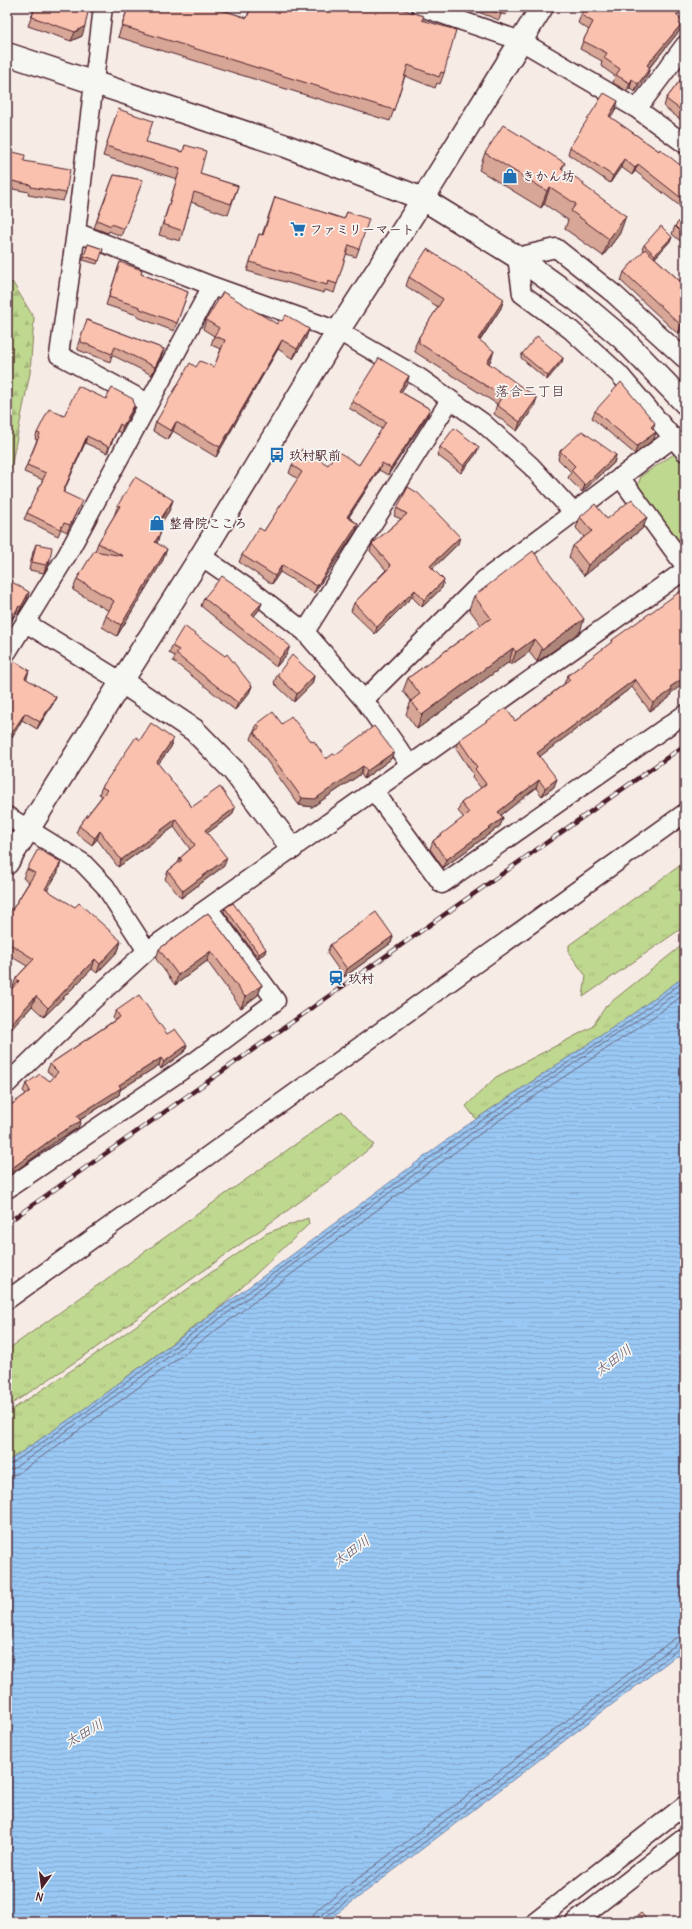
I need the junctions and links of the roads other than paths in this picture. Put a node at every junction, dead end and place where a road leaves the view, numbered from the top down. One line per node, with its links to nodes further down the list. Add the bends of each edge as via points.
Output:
1 (103, 7): 7 (street)
2 (421, 7): 4 (street)
3 (542, 7): 4 (street)
4 (521, 41): 8 (street); 10 (street)
5 (685, 45): 8 (street)
6 (7, 54): 7 (street)
7 (93, 83): 10 (street, via 286,146); 11 (street)
8 (638, 109): 9 (street)
9 (685, 144)
10 (423, 199): 12 (street); 14 (street)
11 (76, 232): 13 (street); 17 (street, via 59,355)
12 (517, 257): 15 (street, via 556,248 614,294); 18 (street, via 577,300 622,338); 19 (street, via 522,294 571,330 613,369)
13 (212, 286): 14 (street); 17 (street)
14 (338, 331): 16 (street, via 420,378); 23 (street)
15 (685, 359)
16 (450, 400): 22 (street, via 482,422 530,466); 26 (street)
17 (148, 403): 25 (street, via 67,555)
18 (685, 403)
19 (674, 437): 20 (street); 21 (street)
20 (685, 452)
21 (620, 477): 22 (street); 24 (street)
22 (573, 512): 29 (street, via 484,580)
23 (201, 556): 26 (street, via 260,596); 28 (street)
24 (685, 568): 31 (street)
25 (26, 623): 27 (street); 28 (street)
26 (305, 632): 29 (street)
27 (7, 652)
28 (122, 682): 35 (street); 36 (street, via 194,730 233,770)
29 (364, 700): 31 (street)
30 (685, 714): 32 (street, via 442,884)
31 (410, 765): 32 (street)
32 (374, 791): 36 (street)
33 (685, 813): 42 (street)
34 (7, 816): 35 (street)
35 (28, 830): 37 (street); 39 (street, via 83,863 105,886)
36 (292, 848): 38 (street)
37 (7, 863)
38 (208, 908): 39 (street); 41 (street, via 276,1001 197,1060)
39 (147, 951): 40 (street)
40 (7, 1084)
41 (7, 1189)
42 (7, 1300)
43 (685, 1805): 45 (street)
44 (685, 1837): 46 (street)
45 (535, 1922)
46 (575, 1922)

